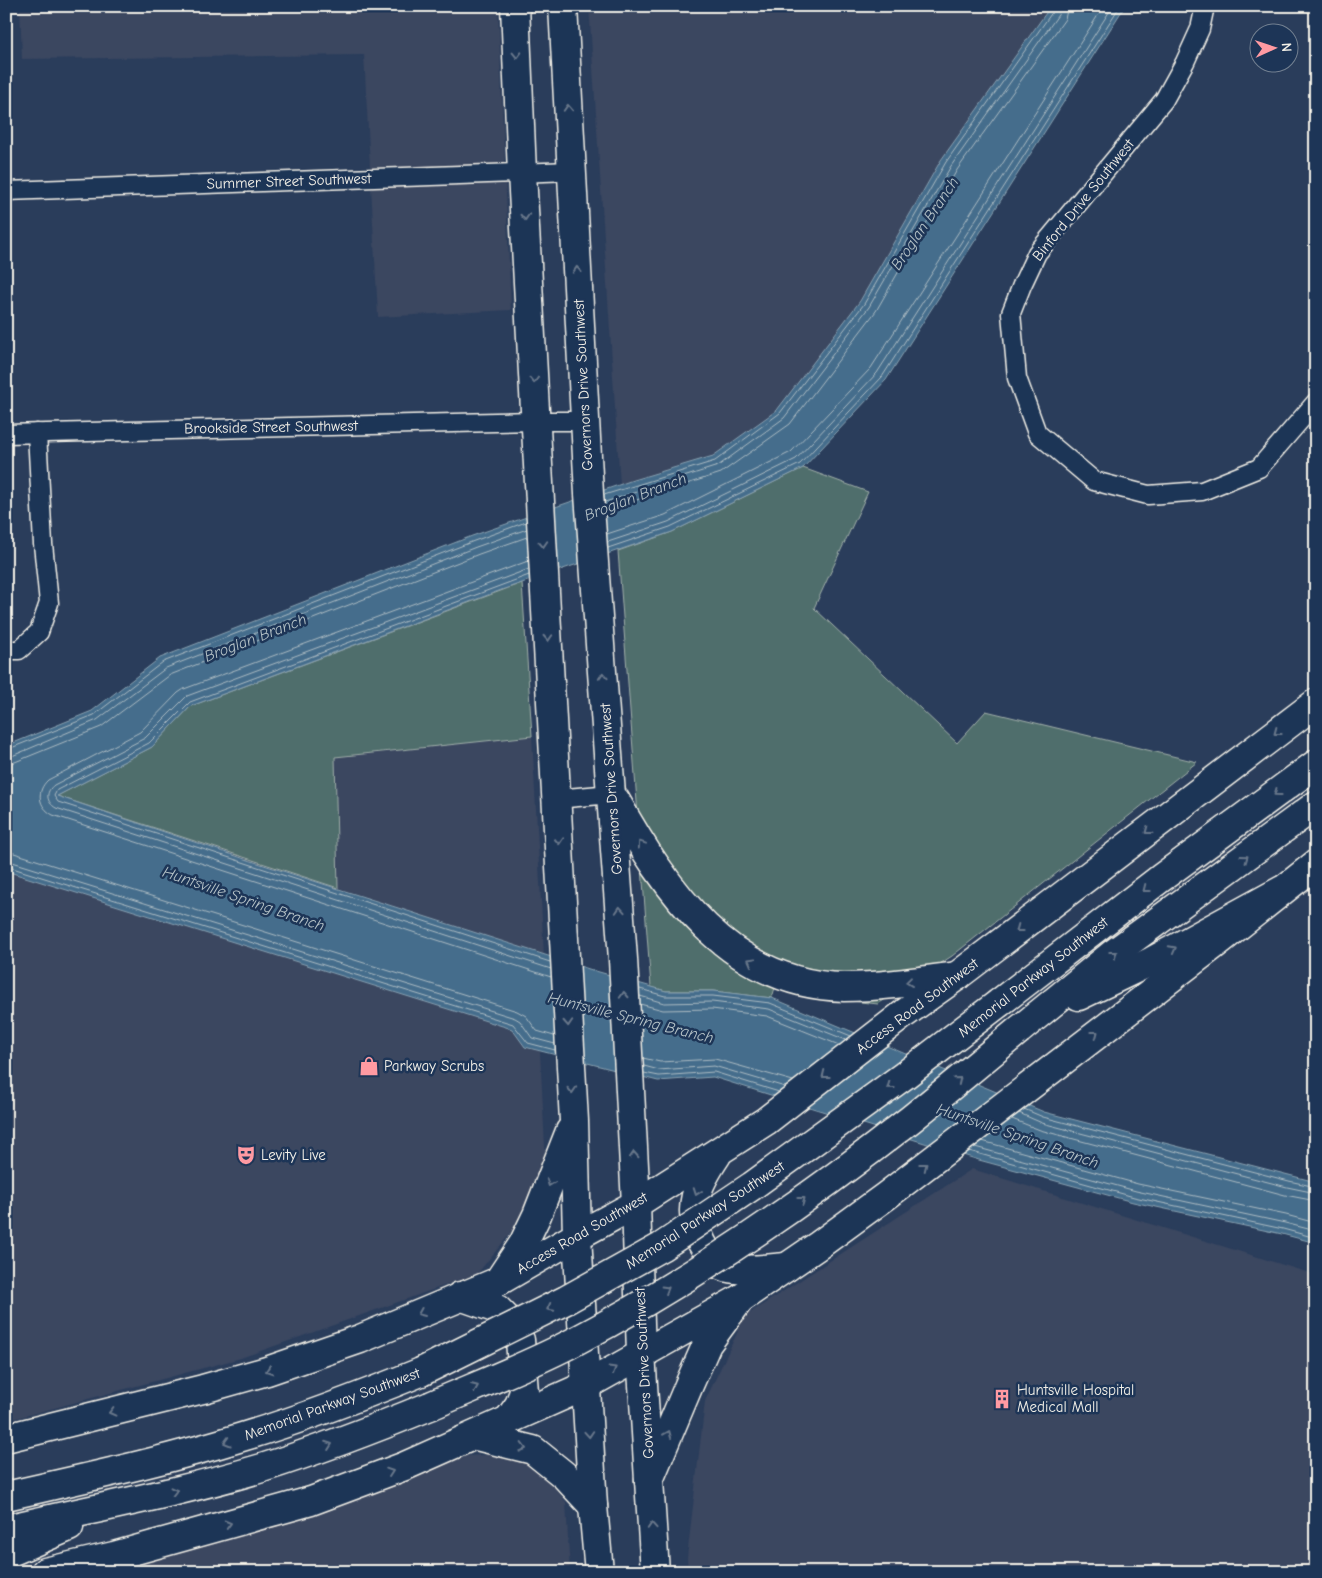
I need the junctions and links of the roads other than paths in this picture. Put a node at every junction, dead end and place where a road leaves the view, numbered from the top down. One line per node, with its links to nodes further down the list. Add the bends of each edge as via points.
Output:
1 (515, 6): 5 (main road, one-way to 5)
2 (563, 6): 4 (main road, Governors Drive Southwest, one-way to 2)
3 (1204, 6): 7 (street, Binford Drive Southwest, via 1200,29 1164,100 1037,253 1011,313 1018,378 1037,433 1094,480 1148,495 1202,491 1259,468)
4 (572, 171): 5 (street, Summer Street Southwest); 9 (main road, Governors Drive Southwest, one-way to 4)
5 (522, 173): 6 (street, Summer Street Southwest); 8 (main road, one-way to 8)
6 (6, 191)
7 (1316, 402)
8 (536, 421): 9 (street, Brookside Street Southwest); 10 (street, Brookside Street Southwest); 16 (main road, one-way to 16)
9 (585, 421): 15 (main road, Governors Drive Southwest, one-way to 9)
10 (37, 433): 11 (street, Brookside Street Southwest); 12 (street, via 49,603 39,632 19,650)
11 (6, 434)
12 (6, 650)
13 (1316, 703): 20 (main road, Access Road Southwest, one-way to 20)
14 (1316, 764): 35 (main road, Memorial Parkway Southwest, one-way to 35, bridge, via 1161,878 905,1075 752,1186 661,1247 566,1300 421,1372 243,1437)
15 (612, 794): 16 (street); 20 (main road, one-way to 15, via 842,987 809,983 771,972 737,953 706,928 674,892 636,838); 24 (main road, Governors Drive Southwest, one-way to 15)
16 (556, 799): 22 (main road, one-way to 22)
17 (1316, 805): 21 (main road, Memorial Parkway Southwest, one-way to 17, via 1114,953)
18 (1316, 864): 19 (main road)
19 (1282, 890): 21 (main road, one-way to 19); 26 (main road, one-way to 19, via 886,1196)
20 (958, 976): 23 (main road, Access Road Southwest, one-way to 23, via 766,1121)
21 (1027, 1024): 39 (main road, Memorial Parkway Southwest, one-way to 21, bridge, via 260,1468 365,1432 567,1345 694,1272 788,1210 929,1104)
22 (574, 1121): 25 (main road); 27 (main road, one-way to 27, via 523,1244)
23 (720, 1149): 24 (main road, Access Road Southwest); 26 (main road, one-way to 26, via 704,1174 695,1197 693,1212 697,1233 705,1249 722,1266 739,1269)
24 (636, 1204): 25 (main road, Access Road Southwest); 30 (main road, Governors Drive Southwest)
25 (577, 1236): 27 (main road, Access Road Southwest); 31 (main road)
26 (788, 1266): 29 (main road)
27 (499, 1281): 28 (main road)
28 (460, 1296): 32 (main road, via 497,1309 520,1340 524,1392 519,1406); 34 (main road, one-way to 34, via 360,1339 267,1371)
29 (740, 1299): 30 (main road); 37 (main road, one-way to 29, via 707,1344)
30 (641, 1353): 31 (main road, one-way to 30); 37 (main road, Governors Drive Southwest)
31 (585, 1386): 32 (main road); 40 (main road, one-way to 40)
32 (507, 1422): 33 (main road)
33 (476, 1436): 40 (main road, one-way to 40, via 533,1450 564,1475); 43 (main road, one-way to 33, via 311,1501)
34 (6, 1438)
35 (103, 1473): 36 (main road); 38 (main road, Memorial Parkway Southwest)
36 (6, 1480)
37 (649, 1480): 45 (main road, Governors Drive Southwest, one-way to 37)
38 (6, 1496)
39 (126, 1502): 41 (main road, Memorial Parkway Southwest); 42 (main road)
40 (593, 1506): 44 (main road)
41 (6, 1529)
42 (6, 1554)
43 (45, 1572)
44 (599, 1572)
45 (655, 1572)

